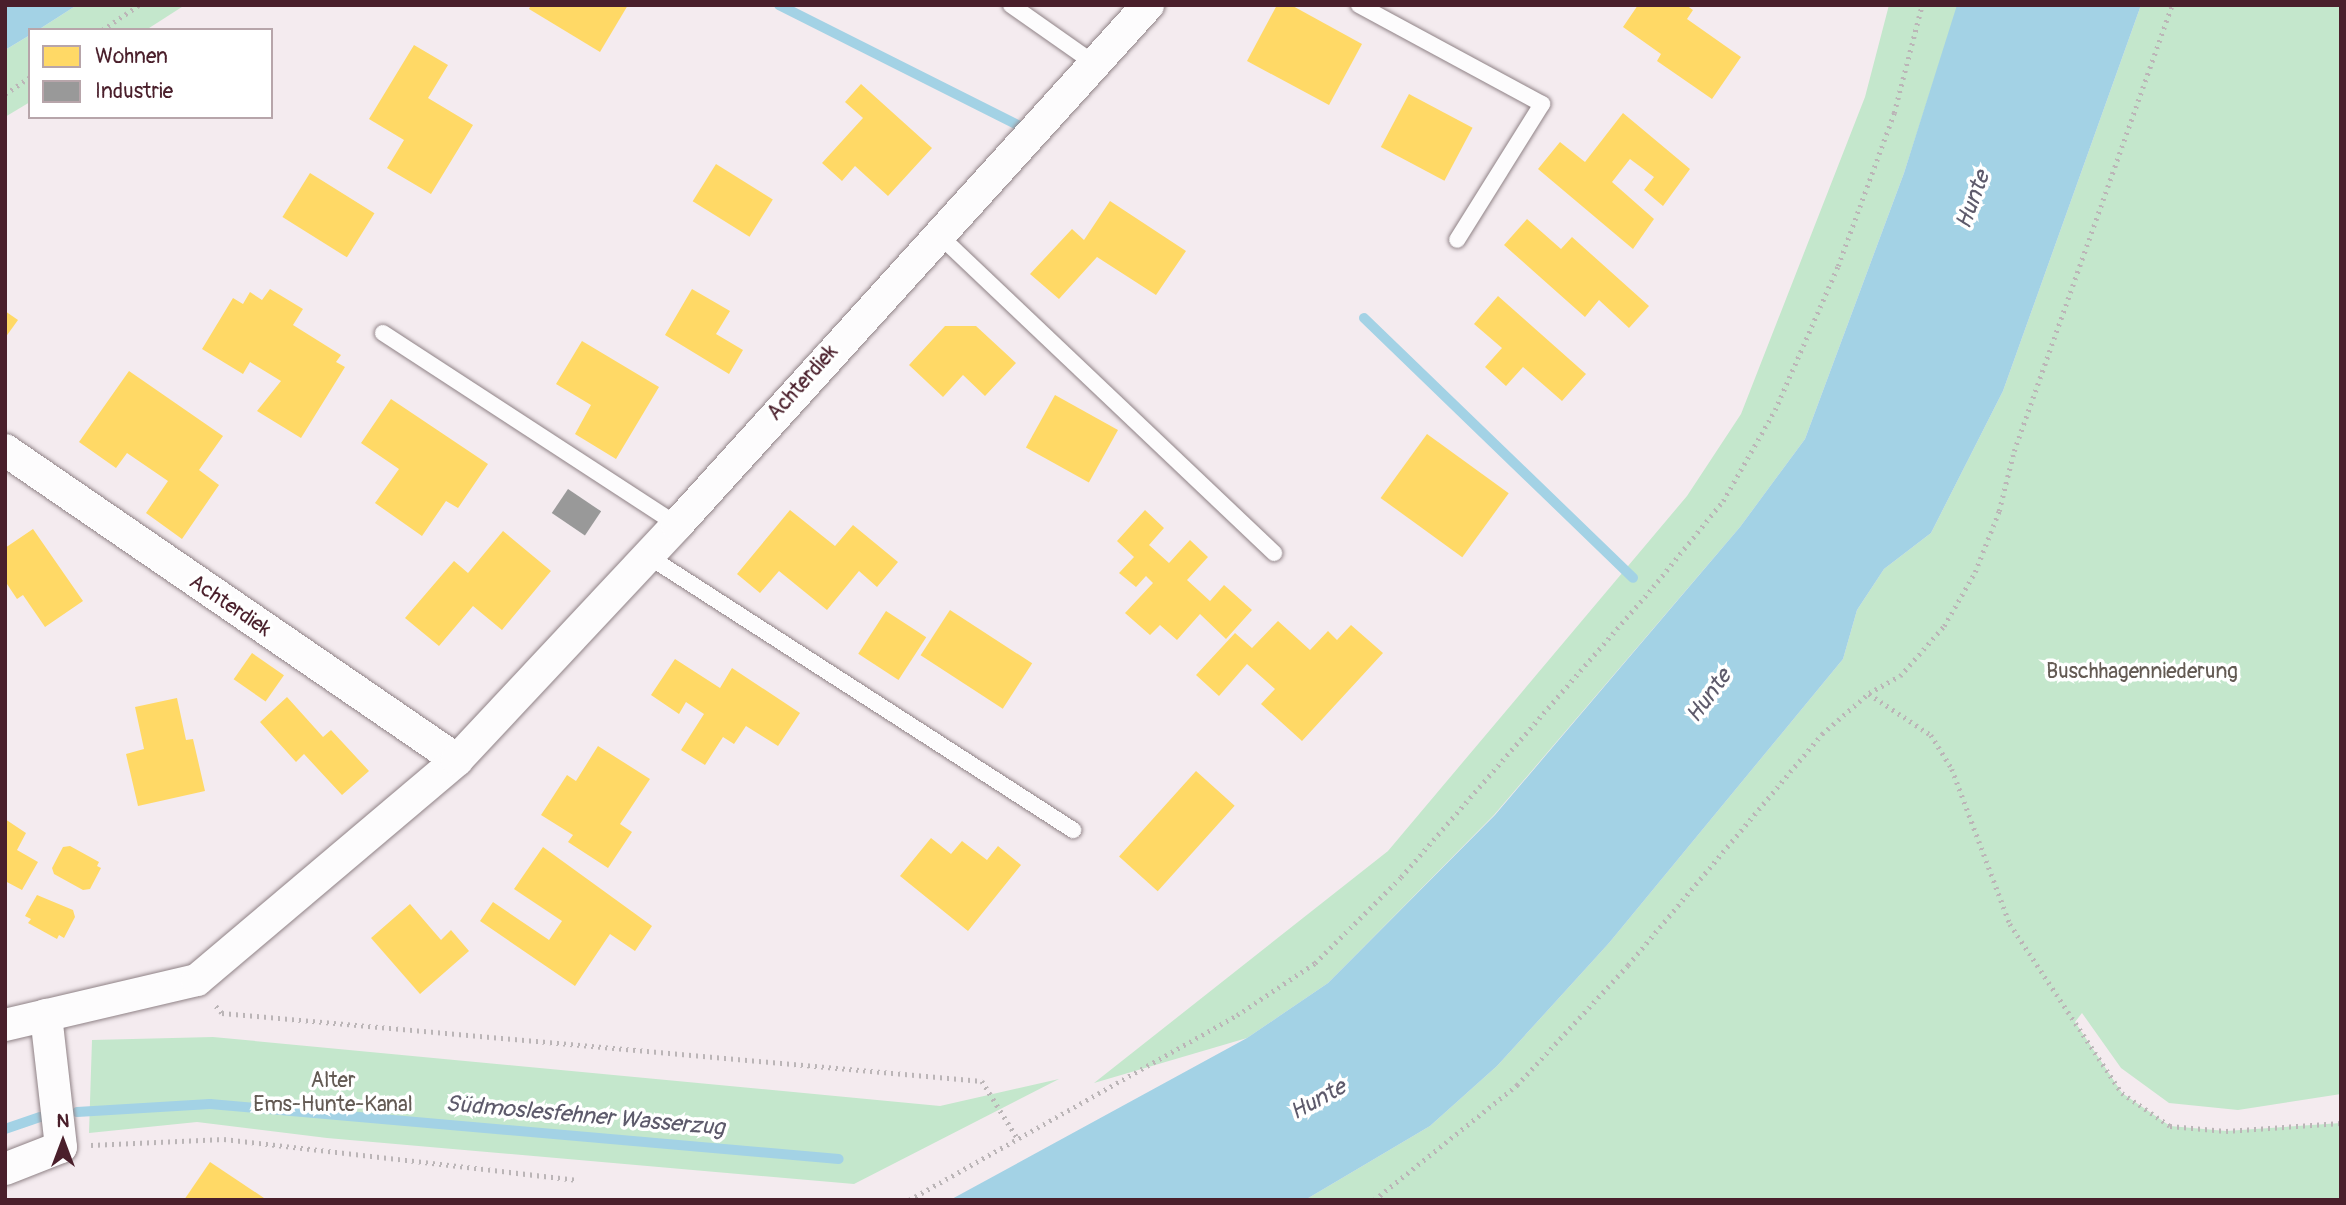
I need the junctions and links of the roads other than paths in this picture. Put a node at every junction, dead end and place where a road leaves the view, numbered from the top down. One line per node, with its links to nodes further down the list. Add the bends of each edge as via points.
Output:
1 (1011, 5): 4 (lane)
2 (1148, 5): 4 (street, Achterdiek)
3 (1359, 5): 6 (lane, via 1542,104)
4 (1096, 64): 5 (street, Achterdiek)
5 (939, 235): 9 (street, Achterdiek); 10 (lane)
6 (1457, 240)
7 (383, 333): 9 (lane)
8 (5, 450): 12 (street, Achterdiek)
9 (677, 526): 11 (street, Achterdiek)
10 (1274, 553)
11 (648, 556): 12 (street, Achterdiek); 13 (lane)
12 (457, 760): 14 (street, Achterdiek, via 197,979)
13 (1073, 830)
14 (46, 1015): 15 (street, Achterdiek); 16 (street, via 61,1147)
15 (5, 1025)
16 (5, 1169)

